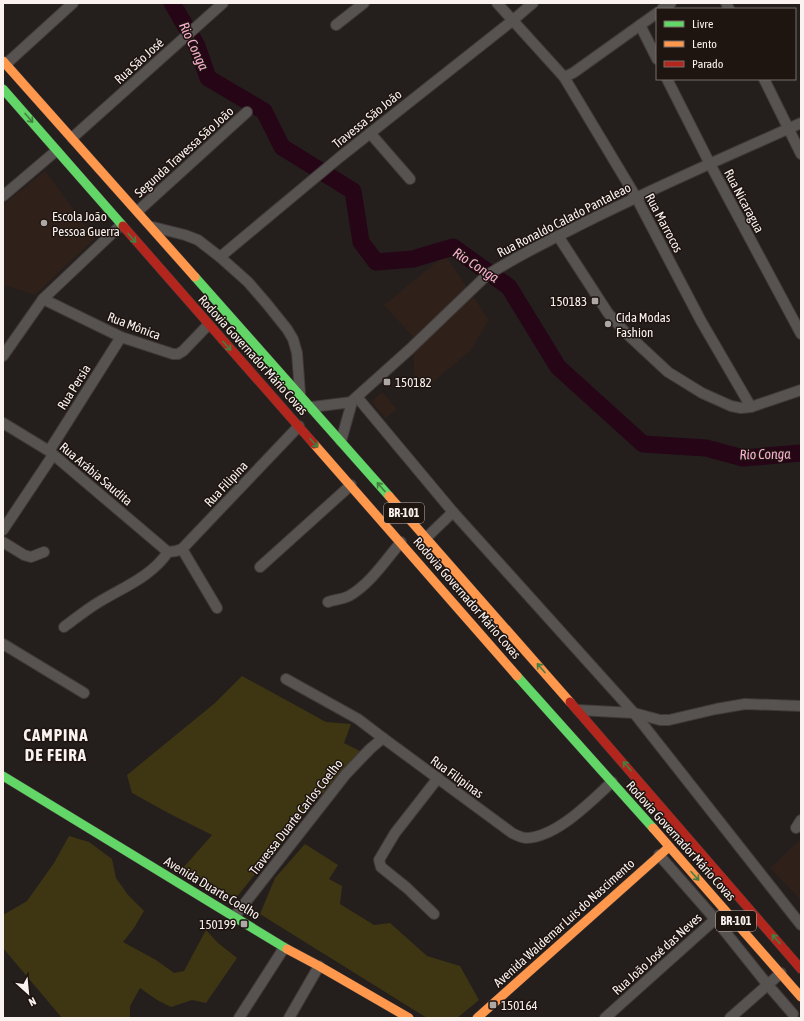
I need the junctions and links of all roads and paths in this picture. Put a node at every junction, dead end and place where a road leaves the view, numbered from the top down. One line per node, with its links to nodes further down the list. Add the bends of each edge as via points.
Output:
1 (73, 3): 11 (street)
2 (364, 3): 8 (street)
3 (497, 3): 7 (street, Rua Marrocos)
4 (533, 3): 7 (street, Travessa São João)
5 (219, 6): 20 (street, Rua São José)
6 (656, 14): 9 (street)
7 (512, 21): 12 (street, Rua Marrocos); 19 (street, Travessa São João)
8 (336, 25)
9 (640, 25): 10 (street); 12 (street)
10 (656, 56)
11 (5, 62): 20 (main road, Rodovia Governador Mário Covas / BR-101)
12 (564, 77): 26 (street, Rua Marrocos)
13 (668, 80): 23 (street, Rua Nicaragua)
14 (765, 80): 18 (street)
15 (3, 89): 21 (main road, Rodovia Governador Mário Covas / BR-101, one-way to 21)
16 (247, 112): 27 (street, Segunda Travessa São João)
17 (801, 123): 18 (street, Rua Ronaldo Calado Pantaleao)
18 (789, 128): 22 (street); 23 (street, Rua Ronaldo Calado Pantaleao)
19 (370, 133): 24 (street); 31 (street, Travessa São João)
20 (72, 138): 27 (main road, Rodovia Governador Mário Covas / BR-101)
21 (56, 150): 25 (street); 28 (main road, Rodovia Governador Mário Covas / BR-101)
22 (801, 154)
23 (710, 164): 26 (street, Rua Ronaldo Calado Pantaleao); 34 (street, Rua Nicaragua)
24 (410, 179)
25 (3, 196)
26 (636, 197): 30 (street, Rua Ronaldo Calado Pantaleao); 40 (street, Rua Marrocos, via 701,321)
27 (138, 211): 29 (main road, Rodovia Governador Mário Covas / BR-101)
28 (121, 225): 32 (street); 33 (main road, Rodovia Governador Mário Covas / BR-101, one-way to 33)
29 (151, 226): 31 (street, via 198,240); 38 (main road, Rodovia Governador Mário Covas / BR-101)
30 (558, 236): 39 (street, Rua Ronaldo Calado Pantaleao, via 486,276); 40 (street, via 608,313 668,372 702,393 731,406)
31 (220, 257): 38 (street, via 248,282 288,329 297,353)
32 (42, 299): 35 (street, Rua Mônica); 36 (street)
33 (208, 324): 35 (street, Rua Mônica, via 178,354); 43 (main road, Rodovia Governador Mário Covas / BR-101, one-way to 43)
34 (801, 334)
35 (121, 337): 45 (street, Rua Persia)
36 (3, 356)
37 (799, 392): 40 (street)
38 (300, 395): 41 (main road, Rodovia Governador Mário Covas / BR-101)
39 (355, 399): 41 (street); 44 (street); 47 (street)
40 (751, 407)
41 (312, 408): 44 (main road, Rodovia Governador Mário Covas / BR-101)
42 (3, 423): 45 (street, Rua Arábia Saudita)
43 (298, 426): 46 (main road, Rodovia Governador Mário Covas / BR-101, one-way to 46); 52 (street, Rua Filipina)
44 (341, 441): 49 (main road, Rodovia Governador Mário Covas / BR-101, one-way to 44)
45 (51, 453): 48 (street, Rua Persia); 54 (street, Rua Arábia Saudita)
46 (351, 485): 51 (main road, Rodovia Governador Mário Covas / BR-101); 55 (street)
47 (453, 512): 49 (street); 64 (street)
48 (3, 530)
49 (426, 538): 63 (main road, Rodovia Governador Mário Covas / BR-101, one-way to 49)
50 (3, 542): 53 (street, via 31,557)
51 (400, 542): 56 (street, via 361,587 348,596); 68 (main road, Rodovia Governador Mário Covas / BR-101)
52 (182, 549): 54 (street); 57 (street)
53 (44, 552)
54 (168, 552): 58 (street, via 156,567 145,575)
55 (260, 567)
56 (328, 602)
57 (217, 608)
58 (64, 627)
59 (3, 644): 61 (street)
60 (286, 679): 65 (street, Rua Filipinas, via 358,719)
61 (84, 693)
62 (801, 706): 64 (street, via 744,704 669,720)
63 (578, 710): 64 (street); 78 (main road, Rodovia Governador Mário Covas / BR-101, one-way to 63)
64 (634, 713): 75 (street)
65 (383, 738): 67 (street, Rua Filipinas); 73 (street, Travessa Duarte Carlos Coelho, via 346,774)
66 (3, 776): 73 (main road, Avenida Duarte Coelho)
67 (438, 778): 68 (street, Rua Filipinas, via 512,833 524,838 536,837 554,829 574,816); 72 (street, via 395,833 379,864)
68 (612, 782): 69 (main road, Rodovia Governador Mário Covas / BR-101)
69 (669, 847): 70 (main road, Avenida Waldemar Luis do Nascimento); 71 (main road, Rodovia Governador Mário Covas / BR-101, one-way to 71)
70 (660, 855): 74 (street); 86 (main road, Avenida Waldemar Luis do Nascimento)
71 (725, 909): 74 (street, Rua João José das Neves); 79 (main road, Rodovia Governador Mário Covas / BR-101)
72 (434, 914)
73 (234, 917): 76 (main road, Avenida Duarte Coelho)
74 (715, 919): 80 (street); 87 (street, Rua João José das Neves)
75 (801, 925)
76 (284, 948): 77 (main road, Avenida Duarte Coelho); 83 (street)
77 (319, 966): 84 (street); 85 (main road, Avenida Duarte Coelho)
78 (801, 969)
79 (781, 973): 80 (street); 81 (main road, Rodovia Governador Mário Covas / BR-101)
80 (767, 984): 82 (street); 88 (street)
81 (801, 997)
82 (793, 1014)
83 (239, 1018)
84 (289, 1018)
85 (409, 1018)
86 (478, 1018)
87 (605, 1018)
88 (730, 1018)

